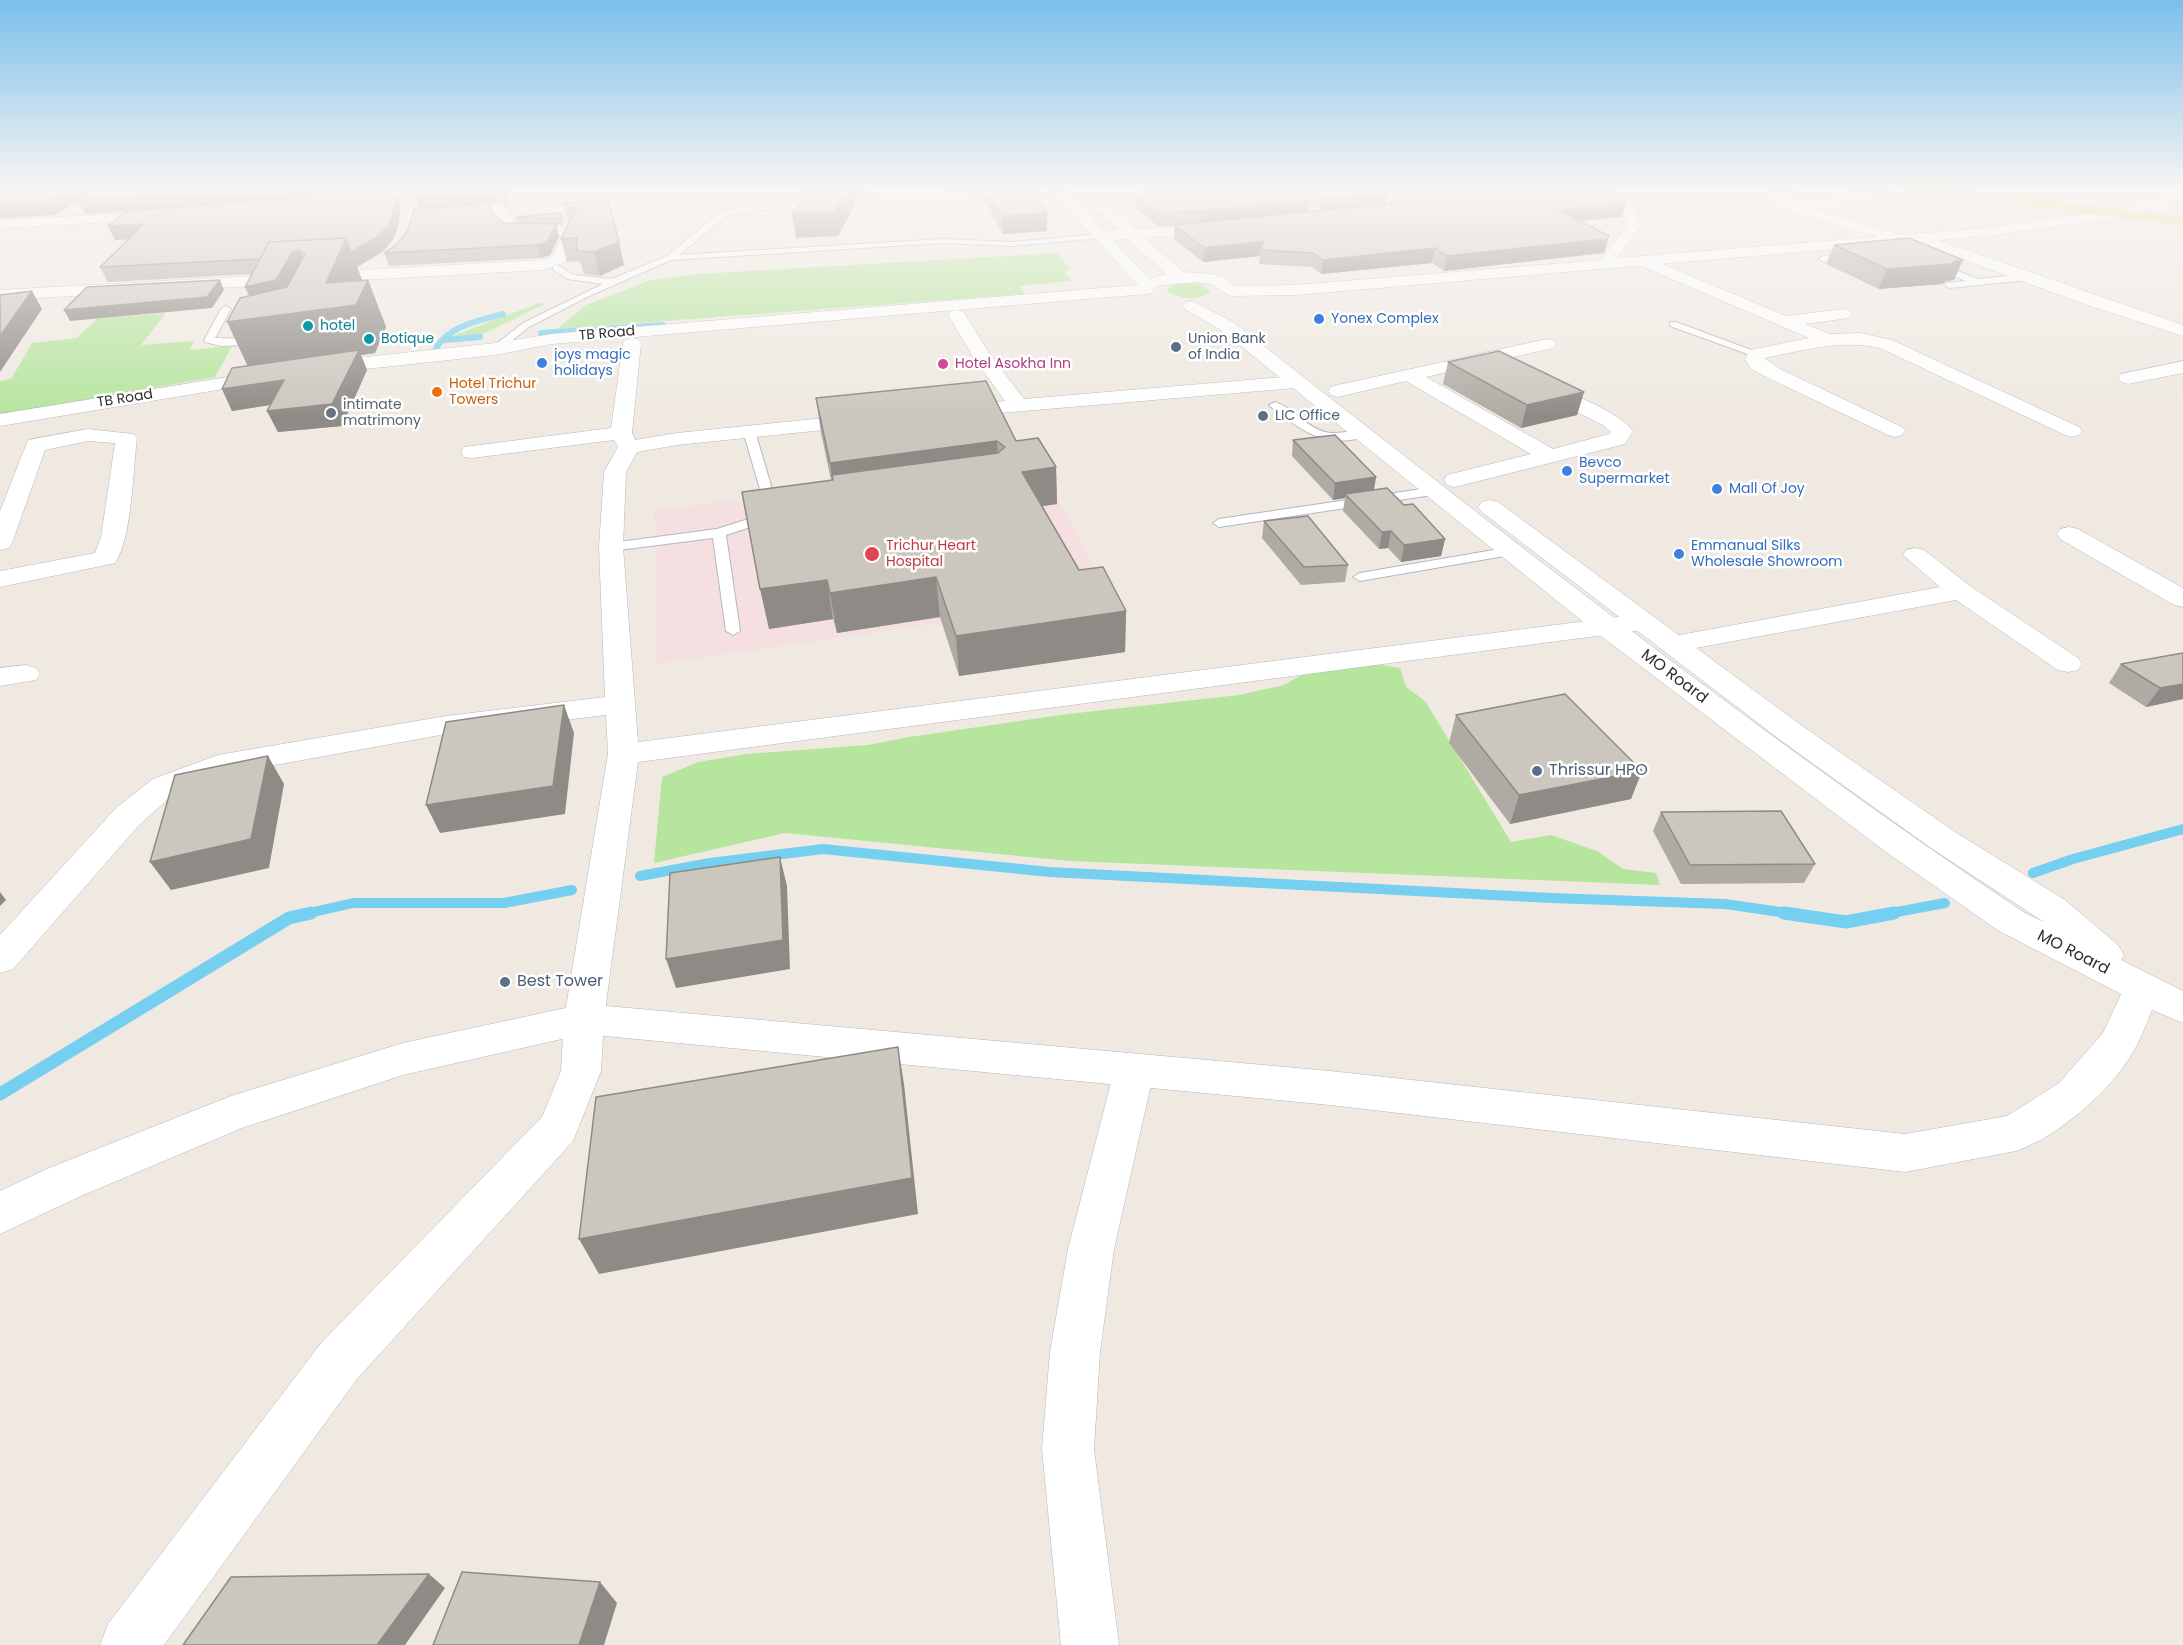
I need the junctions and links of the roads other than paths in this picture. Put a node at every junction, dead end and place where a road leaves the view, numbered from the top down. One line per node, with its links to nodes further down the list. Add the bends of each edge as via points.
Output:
1 (374, 265): 11 (street)
2 (520, 265): 11 (street)
3 (654, 265): 14 (lane)
4 (1125, 265): 17 (street)
5 (1165, 265): 12 (street)
6 (1587, 265): 19 (street)
7 (1652, 265): 23 (street)
8 (1933, 265): 15 (lane)
9 (1992, 265): 13 (street)
10 (556, 268): 14 (lane, via 571,277)
11 (355, 274): 18 (street)
12 (1179, 277): 17 (street, via 1160,280); 19 (street, via 1221,282)
13 (2026, 277): 15 (lane); 25 (street)
14 (614, 282): 30 (lane, via 526,325)
15 (1977, 282): 16 (lane)
16 (1949, 285)
17 (1151, 294): 22 (street); 30 (street, TB Road, via 552,339)
18 (0, 295)
19 (1228, 295): 36 (street, MO Roard, via 1186,305 1227,326); 37 (street)
20 (225, 309): 26 (lane, via 209,340 253,347)
21 (1843, 314): 23 (street)
22 (957, 315): 28 (street); 38 (street)
23 (1784, 321): 27 (street)
24 (1673, 324): 31 (lane)
25 (2183, 331)
26 (267, 340)
27 (1828, 340): 31 (street); 46 (street, via 1860,338 1886,344)
28 (632, 343): 30 (street, via 533,351); 49 (street)
29 (1546, 344): 32 (street)
30 (495, 349): 40 (street, TB Road, via 240,376)
31 (1757, 354): 45 (street, via 1754,359 1758,365)
32 (1483, 358): 34 (street); 51 (street, via 1623,431 1617,439)
33 (2183, 367): 35 (street)
34 (1409, 375): 37 (street); 51 (street)
35 (2128, 378)
36 (1295, 382): 38 (street); 48 (street, MO Roard)
37 (1338, 391): 52 (street)
38 (1018, 404): 41 (street)
39 (1275, 405): 48 (lane, via 1325,438)
40 (85, 406): 43 (street, TB Road); 47 (street)
41 (925, 413)
42 (890, 417): 44 (street)
43 (0, 420)
44 (749, 431): 49 (street); 54 (lane, via 780,514)
45 (1895, 431)
46 (2072, 431)
47 (88, 435): 56 (street, via 36,445); 61 (street, via 126,438 113,537 106,558)
48 (1362, 435): 52 (street, MO Roard)
49 (625, 440): 50 (street); 57 (street, via 615,472)
50 (472, 452)
51 (1550, 456): 52 (street)
52 (1445, 485): 53 (lane); 58 (street, MO Roard); 64 (street)
53 (1219, 523)
54 (719, 533): 57 (lane); 66 (lane)
55 (2069, 534): 63 (street)
56 (0, 543)
57 (611, 547): 69 (street)
58 (1511, 551): 60 (lane); 65 (street, MO Roard)
59 (1915, 555): 62 (street)
60 (1360, 577)
61 (0, 579)
62 (1962, 591): 67 (street); 68 (street)
63 (2183, 599)
64 (1642, 621): 65 (street); 67 (street)
65 (1607, 627): 70 (street); 72 (street, MO Roard, via 1898,844 2012,922)
66 (733, 631)
67 (1674, 644): 72 (street, via 1794,735 2052,909)
68 (2068, 664)
69 (620, 704): 70 (street); 71 (street, via 446,725 218,765 164,786 128,816)
70 (623, 754): 74 (street)
71 (0, 959)
72 (2143, 988): 73 (street, MO Roard); 75 (street, via 2118,1043 2074,1095 2016,1133 1905,1153 1330,1088)
73 (2183, 1008)
74 (584, 1019): 75 (street); 76 (street, via 403,1059 231,1114); 77 (street, via 581,1071 558,1128 339,1361)
75 (1134, 1071): 78 (street, via 1091,1249 1075,1352 1068,1449)
76 (0, 1213)
77 (129, 1645)
78 (1089, 1645)

